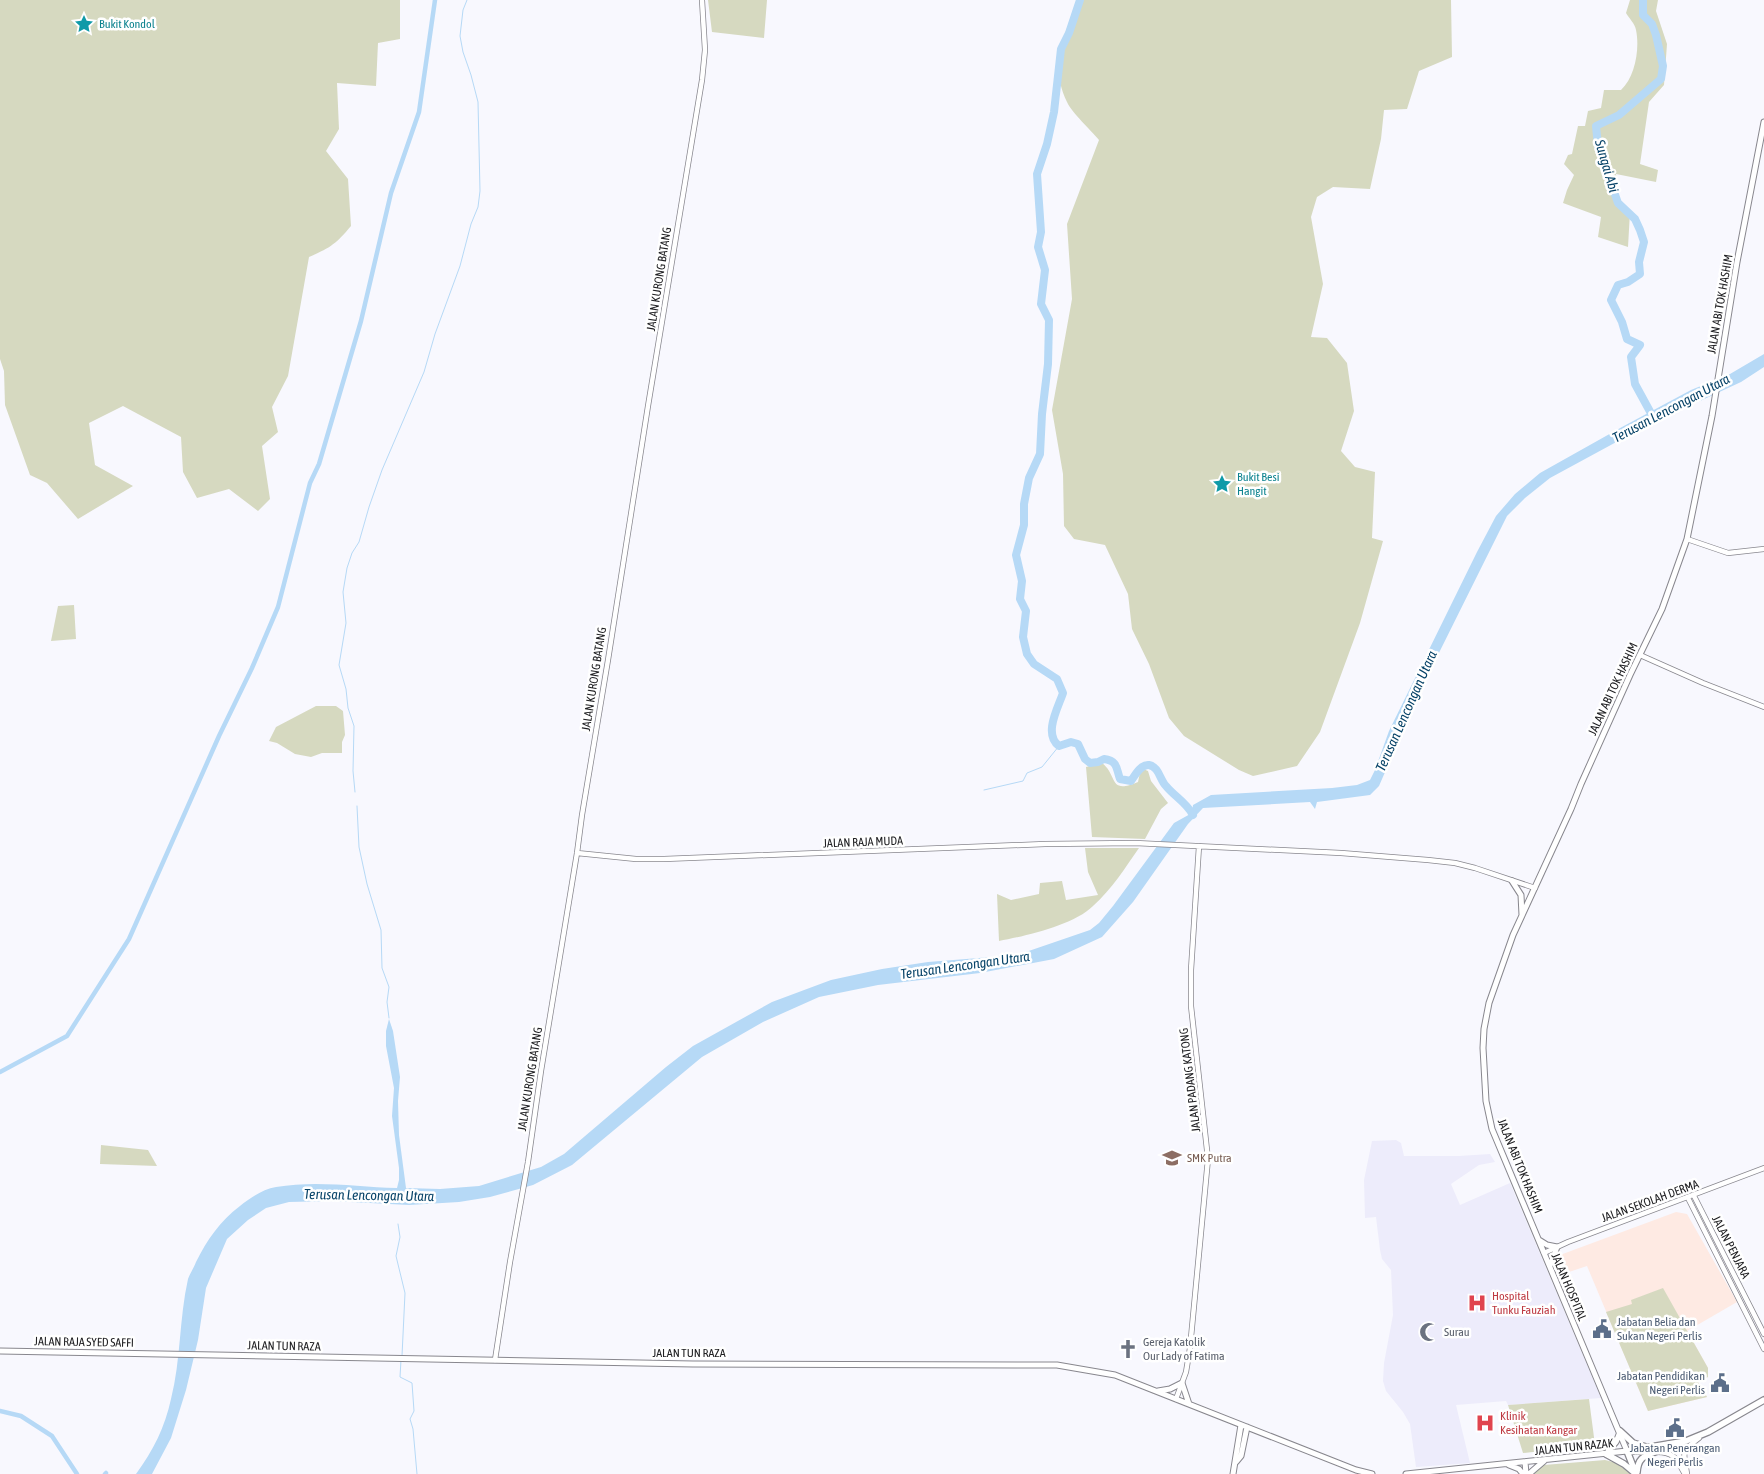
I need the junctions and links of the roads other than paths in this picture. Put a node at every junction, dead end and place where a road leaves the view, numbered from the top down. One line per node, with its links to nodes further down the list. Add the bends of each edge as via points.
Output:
1 (702, 0): 8 (street, JALAN KURONG BATANG, via 703,74)
2 (1764, 122): 3 (main road, JALAN ABI TOK HASHIM)
3 (1687, 539): 4 (street, via 1728,553); 5 (main road, JALAN ABI TOK HASHIM, via 1662,608)
4 (1764, 550)
5 (1640, 655): 6 (street); 10 (main road, JALAN ABI TOK HASHIM)
6 (1764, 707)
7 (1199, 846): 8 (street, JALAN RAJA MUDA, via 1045,844 664,859); 9 (street, JALAN RAJA MUDA, via 1455,863); 25 (street, JALAN PADANG KATONG, via 1191,1006 1208,1159 1192,1338)
8 (577, 853): 24 (street, JALAN KURONG BATANG)
9 (1512, 881): 10 (street, JALAN RAJA MUDA); 11 (main road, via 1521,895)
10 (1535, 888): 11 (main road, JALAN ABI TOK HASHIM)
11 (1522, 916): 15 (main road, JALAN ABI TOK HASHIM, via 1489,1003 1483,1033 1483,1062 1492,1129)
12 (1764, 1168): 13 (street, JALAN SEKOLAH DERMA)
13 (1694, 1196): 14 (street, JALAN SEKOLAH DERMA); 20 (street, JALAN PENJARA)
14 (1688, 1198): 17 (street, JALAN SEKOLAH DERMA); 21 (street)
15 (1538, 1239): 16 (main road, JALAN ABI TOK HASHIM); 17 (main road)
16 (1541, 1246): 18 (main road, JALAN HOSPITAL)
17 (1557, 1247): 18 (street, JALAN SEKOLAH DERMA); 19 (main road)
18 (1544, 1253): 19 (main road, JALAN HOSPITAL)
19 (1550, 1266): 32 (main road, JALAN HOSPITAL)
20 (1764, 1334)
21 (1764, 1349)
22 (0, 1351): 23 (main road, JALAN RAJA SYED SAFFI)
23 (197, 1355): 24 (main road, JALAN TUN RAZA)
24 (495, 1360): 26 (main road, JALAN TUN RAZA, via 1047,1364 1115,1375)
25 (1182, 1383): 26 (main road); 27 (street, JALAN PADANG KATONG); 29 (main road)
26 (1155, 1391): 27 (main road, JALAN TUN RAZA)
27 (1176, 1399): 29 (main road)
28 (1764, 1400): 33 (main road, JALAN TUN RAZAK)
29 (1189, 1404): 30 (main road)
30 (1241, 1425): 31 (main road); 38 (main road)
31 (1247, 1428): 38 (main road, via 1241,1456); 42 (main road)
32 (1620, 1431): 34 (main road, via 1636,1445); 35 (main road, JALAN HOSPITAL); 36 (main road)
33 (1703, 1434): 34 (main road, JALAN TUN RAZAK); 46 (street, via 1685,1450)
34 (1653, 1450): 35 (main road, JALAN TUN RAZAK); 45 (main road, via 1641,1458); 46 (street, via 1676,1458)
35 (1628, 1451): 36 (main road, JALAN TUN RAZAK); 45 (main road, JALAN HOSPITAL)
36 (1606, 1454): 37 (main road, JALAN TUN RAZAK); 45 (main road)
37 (1544, 1460): 39 (main road, JALAN TUN RAZAK); 44 (main road)
38 (1236, 1462): 41 (main road)
39 (1525, 1462): 40 (main road, JALAN TUN RAZAK); 44 (main road)
40 (1502, 1464): 43 (main road, JALAN TUN RAZAK); 44 (main road)
41 (1233, 1474)
42 (1372, 1474)
43 (1406, 1474)
44 (1526, 1474)
45 (1636, 1474)
46 (1686, 1474)

